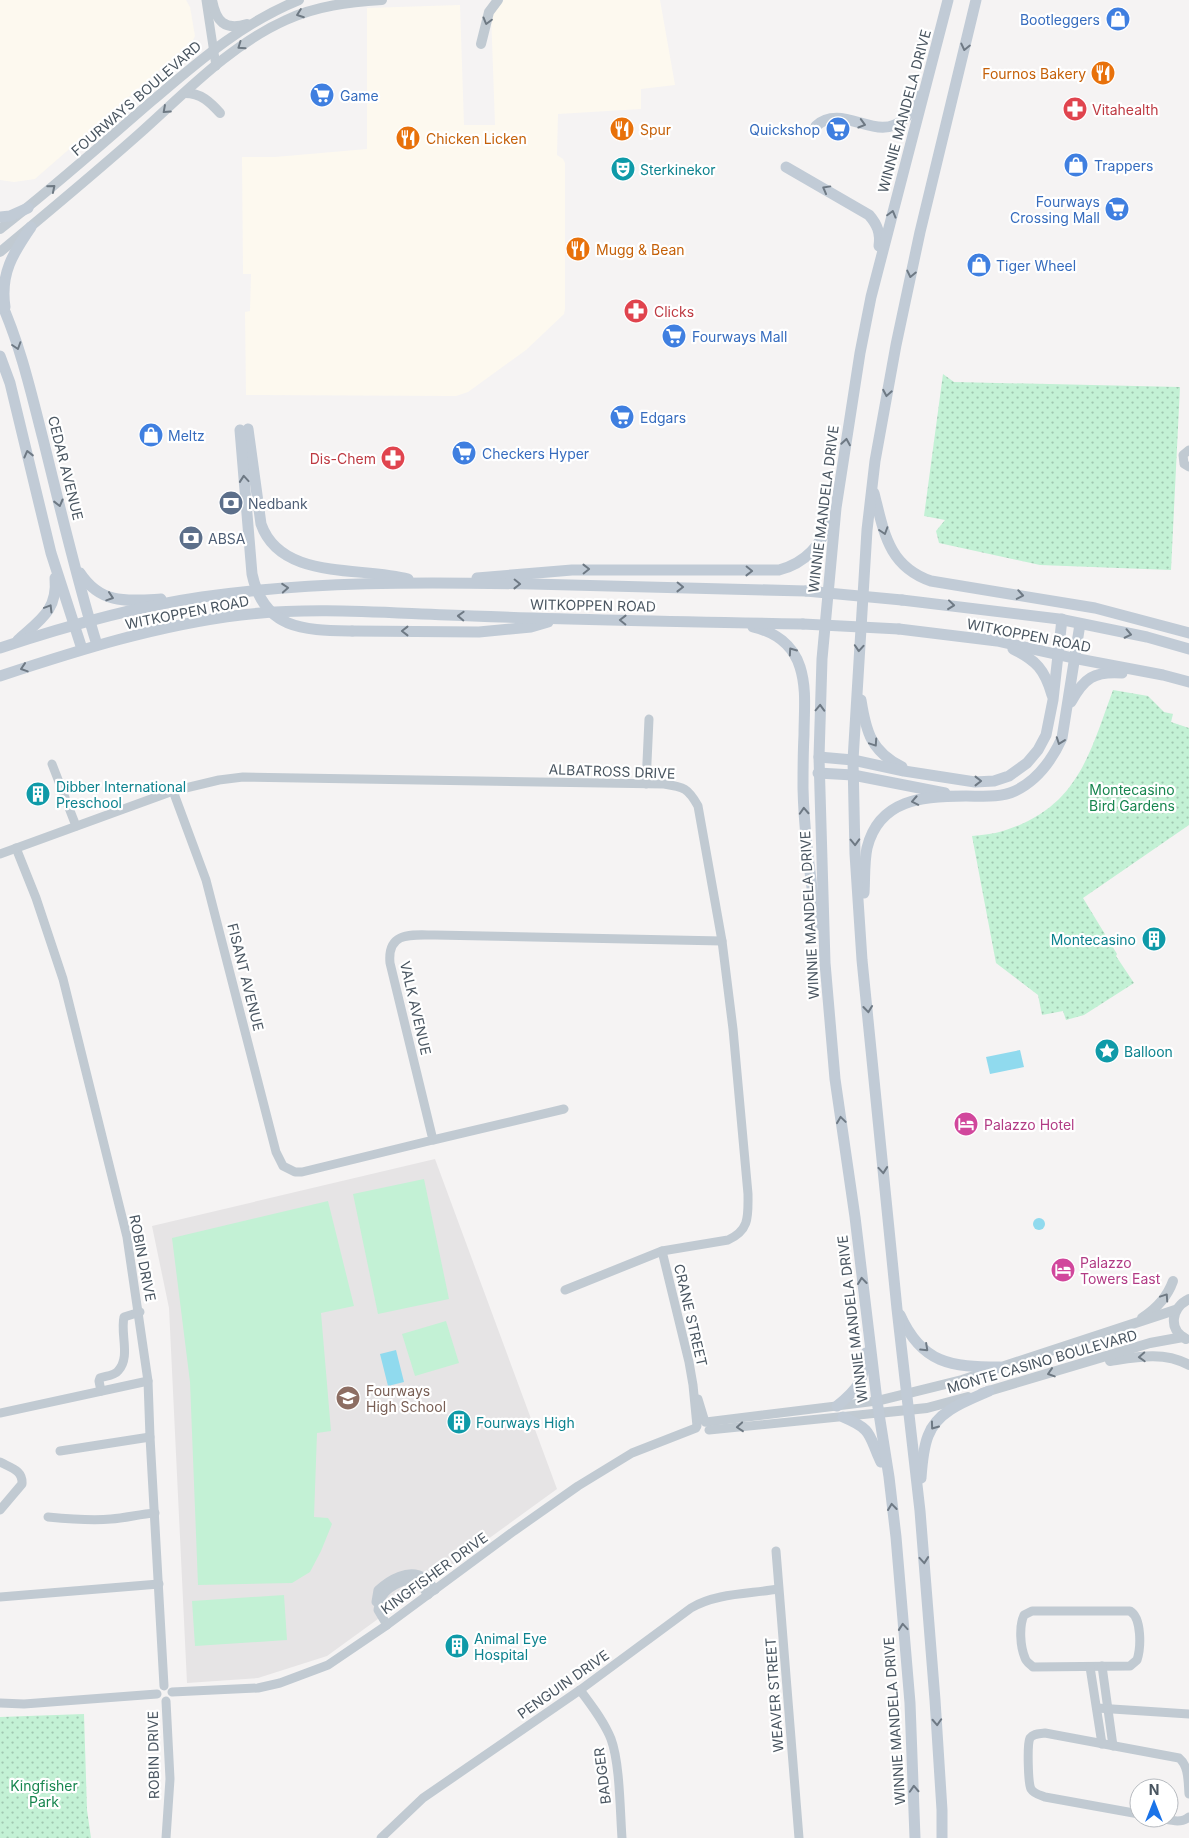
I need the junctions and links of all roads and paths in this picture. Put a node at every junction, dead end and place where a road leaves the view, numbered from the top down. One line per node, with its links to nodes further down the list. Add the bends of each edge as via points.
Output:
1 (206, 0): 10 (street)
2 (212, 0): 8 (street, via 214,11 223,24 239,26)
3 (299, 0): 8 (street, FOURWAYS BOULEVARD)
4 (382, 0): 11 (street, FOURWAYS BOULEVARD, one-way to 11, via 326,6 287,19 240,47)
5 (498, 0): 9 (street, one-way to 9, via 489,12)
6 (948, 0): 12 (main road, WINNIE MANDELA DRIVE)
7 (976, 0): 28 (main road, one-way to 28, via 900,326)
8 (254, 22): 10 (street, FOURWAYS BOULEVARD)
9 (481, 44)
10 (212, 50): 11 (street); 17 (street, FOURWAYS BOULEVARD, one-way to 10)
11 (216, 66): 13 (street, FOURWAYS BOULEVARD)
12 (928, 79): 15 (main road, one-way to 12, via 836,117 875,127 893,126 908,114); 22 (main road, WINNIE MANDELA DRIVE, one-way to 12)
13 (185, 93): 14 (street, via 201,97); 19 (street, FOURWAYS BOULEVARD, one-way to 19)
14 (220, 113)
15 (816, 126)
16 (786, 167): 22 (main road, one-way to 16, via 871,277 880,240 874,221 862,209)
17 (28, 208): 18 (main road); 20 (street, FOURWAYS BOULEVARD)
18 (0, 217)
19 (31, 227): 21 (street, FOURWAYS BOULEVARD); 24 (main road, via 5,266 2,299)
20 (0, 229)
21 (0, 252)
22 (871, 297): 29 (main road, WINNIE MANDELA DRIVE, one-way to 22)
23 (0, 300): 24 (main road, CEDAR AVENUE)
24 (7, 315): 31 (main road, CEDAR AVENUE, one-way to 31, via 27,377)
25 (0, 356): 30 (main road, one-way to 25, via 10,383)
26 (1189, 450): 27 (street, via 1184,452 1183,458)
27 (1189, 467)
28 (871, 484): 41 (main road, one-way to 41, via 890,547 898,560 918,576 931,581 1095,608); 52 (main road, one-way to 52)
29 (836, 508): 33 (main road, one-way to 29, via 490,576 572,570 779,570 794,565 815,550); 57 (main road, WINNIE MANDELA DRIVE, one-way to 29, via 822,659)
30 (51, 553): 39 (main road); 43 (main road, one-way to 30, via 48,612 54,601 56,585)
31 (74, 566): 34 (main road, one-way to 34, via 90,587 113,599 139,601); 37 (main road, CEDAR AVENUE)
32 (423, 583): 33 (main road, WITKOPPEN ROAD); 34 (main road, WITKOPPEN ROAD, one-way to 32, via 315,586); 35 (main road, one-way to 32, bridge, via 531,627 479,632 307,630 289,624 274,614 259,595 252,574 244,429 263,531 283,554 306,564 402,577)
33 (451, 583): 36 (main road, WITKOPPEN ROAD, one-way to 36, bridge, via 806,591)
34 (201, 597): 37 (main road, WITKOPPEN ROAD)
35 (557, 619): 38 (main road, WITKOPPEN ROAD, one-way to 35); 44 (main road, WITKOPPEN ROAD, one-way to 44, via 283,611 239,615)
36 (1062, 619): 40 (main road, WITKOPPEN ROAD); 48 (main road)
37 (89, 620): 39 (main road, WITKOPPEN ROAD); 44 (main road, CEDAR AVENUE)
38 (707, 622): 42 (main road, WITKOPPEN ROAD, bridge, via 900,629); 71 (main road, one-way to 38, via 806,848 804,684 800,666 786,643 770,632)
39 (74, 624): 43 (main road, WITKOPPEN ROAD); 46 (main road)
40 (1080, 624): 47 (main road, WITKOPPEN ROAD, one-way to 47); 49 (main road)
41 (1189, 632)
42 (997, 641): 48 (main road, WITKOPPEN ROAD); 54 (main road, via 1026,655 1041,668)
43 (15, 643): 45 (main road, WITKOPPEN ROAD)
44 (97, 645): 46 (main road, WITKOPPEN ROAD)
45 (0, 648)
46 (82, 649): 51 (main road, WITKOPPEN ROAD, one-way to 51)
47 (1189, 649)
48 (1058, 655): 49 (main road, WITKOPPEN ROAD); 54 (main road)
49 (1074, 658): 50 (main road, WITKOPPEN ROAD); 55 (main road)
50 (1163, 674): 53 (main road, WITKOPPEN ROAD); 55 (main road, via 1110,672 1093,676 1079,688)
51 (0, 676)
52 (857, 680): 58 (main road); 61 (main road, one-way to 61, via 870,738 889,760)
53 (1189, 682)
54 (1053, 700): 61 (main road, one-way to 54, via 975,782 1009,776 1038,750 1046,735)
55 (1068, 708): 65 (main road, one-way to 65, via 1062,738 1040,773 1014,791)
56 (649, 719): 63 (street)
57 (818, 757): 58 (main road); 60 (main road, WINNIE MANDELA DRIVE)
58 (853, 760): 61 (main road); 62 (main road)
59 (52, 764): 66 (street)
60 (818, 773): 62 (main road); 71 (main road, WINNIE MANDELA DRIVE)
61 (913, 773)
62 (852, 776): 65 (main road); 70 (main road, one-way to 70)
63 (646, 784): 64 (street, ALBATROSS DRIVE, via 243,777); 69 (street, ALBATROSS DRIVE, via 680,786 690,792 698,806)
64 (173, 791): 66 (street, ALBATROSS DRIVE); 73 (street, FISANT AVENUE, via 206,880 281,1163 288,1170 302,1172)
65 (964, 796): 70 (main road, one-way to 70, via 906,802 891,809 874,828 866,857)
66 (76, 826): 67 (street, ALBATROSS DRIVE)
67 (16, 848): 68 (street, ALBATROSS DRIVE); 80 (street, ROBIN DRIVE, via 63,979 127,1237)
68 (0, 854)
69 (722, 941): 73 (street, VALK AVENUE, via 435,935 400,938 391,948 390,963); 74 (street, ALBATROSS DRIVE, via 733,1029 748,1217 738,1236 728,1240)
70 (862, 960): 78 (main road, one-way to 78)
71 (825, 963): 82 (main road, WINNIE MANDELA DRIVE, one-way to 71, via 835,1079)
72 (564, 1109): 73 (street)
73 (433, 1140)
74 (662, 1251): 76 (street, ALBATROSS DRIVE); 100 (street, CRANE STREET)
75 (1173, 1281): 81 (street, one-way to 75, via 1156,1308)
76 (565, 1290)
77 (1189, 1299): 79 (street, MONTE CASINO BOULEVARD)
78 (897, 1309): 86 (main road, one-way to 86, via 913,1337 936,1359 967,1367); 90 (main road)
79 (1175, 1310): 81 (street, MONTE CASINO BOULEVARD); 83 (street, via 1173,1323)
80 (140, 1312): 87 (street, ROBIN DRIVE); 88 (street, via 124,1318 125,1352 122,1362 118,1371 100,1378)
81 (1124, 1328): 86 (street, MONTE CASINO BOULEVARD)
82 (868, 1329): 91 (main road, via 860,1383); 92 (main road, WINNIE MANDELA DRIVE)
83 (1186, 1339): 84 (street, MONTE CASINO BOULEVARD, via 1150,1344)
84 (1083, 1363): 85 (street, one-way to 84, via 1160,1356); 89 (street, MONTE CASINO BOULEVARD, one-way to 89)
85 (1189, 1365)
86 (1000, 1367): 90 (street, MONTE CASINO BOULEVARD)
87 (148, 1380): 88 (street); 101 (street, ROBIN DRIVE)
88 (101, 1391): 95 (street)
89 (989, 1391): 94 (street, MONTE CASINO BOULEVARD); 106 (main road, one-way to 106, via 957,1405 934,1425 928,1436 920,1479)
90 (906, 1395): 92 (street, MONTE CASINO BOULEVARD); 94 (main road)
91 (837, 1406): 92 (street, KINGFISHER DRIVE); 93 (street, KINGFISHER DRIVE)
92 (878, 1407): 94 (street, MONTE CASINO BOULEVARD); 97 (street, KINGFISHER DRIVE); 104 (main road, WINNIE MANDELA DRIVE)
93 (816, 1409): 96 (street, KINGFISHER DRIVE); 98 (street)
94 (908, 1410): 106 (main road)
95 (0, 1413)
96 (784, 1413): 99 (street); 100 (street, KINGFISHER DRIVE)
97 (843, 1417): 98 (street, KINGFISHER DRIVE); 104 (main road, via 869,1433)
98 (818, 1420): 99 (street, KINGFISHER DRIVE)
99 (786, 1423): 100 (street, KINGFISHER DRIVE, one-way to 100)
100 (703, 1426): 112 (street, KINGFISHER DRIVE, via 632,1453 578,1486)
101 (150, 1437): 102 (street); 107 (street, ROBIN DRIVE)
102 (60, 1451)
103 (0, 1462): 105 (street, via 19,1472 22,1479 22,1484)
104 (889, 1477): 134 (main road, WINNIE MANDELA DRIVE, one-way to 104, via 910,1703)
105 (0, 1510)
106 (920, 1511): 135 (main road, one-way to 135, via 935,1691)
107 (155, 1513): 108 (street, via 111,1520); 110 (street, ROBIN DRIVE)
108 (48, 1517)
109 (776, 1551): 111 (street, WEAVER STREET)
110 (159, 1584): 113 (street); 117 (street, ROBIN DRIVE)
111 (778, 1590): 118 (street, PENGUIN DRIVE, via 722,1597 698,1604); 133 (street, WEAVER STREET)
112 (432, 1592): 114 (street, KINGFISHER DRIVE); 114 (street, via 425,1578 418,1575 392,1579 378,1590 376,1601)
113 (0, 1597)
114 (388, 1624): 119 (street, KINGFISHER DRIVE, via 328,1665 280,1683 258,1688)
115 (1102, 1666): 116 (street); 116 (street, via 1130,1666 1138,1660 1140,1639 1134,1613 1040,1611 1024,1615 1022,1642 1028,1663 1037,1667); 124 (street)
116 (1090, 1667): 123 (street)
117 (164, 1686): 119 (street); 120 (street)
118 (580, 1690): 131 (street, PENGUIN DRIVE, via 423,1798); 132 (street, BADGER, via 612,1741)
119 (172, 1692): 121 (street)
120 (158, 1694): 121 (street); 122 (street)
121 (166, 1701): 130 (street, ROBIN DRIVE, via 170,1779)
122 (0, 1703)
123 (1097, 1708): 124 (street); 126 (street)
124 (1108, 1708): 125 (street); 127 (street)
125 (1189, 1714)
126 (1102, 1744): 127 (street); 129 (street, via 1044,1733 1033,1736 1028,1745 1030,1785 1036,1794 1044,1797)
127 (1114, 1746): 128 (street, via 1179,1758 1186,1770)
128 (1189, 1794)
129 (1129, 1812)
130 (166, 1838)
131 (381, 1838)
132 (622, 1838)
133 (799, 1838)
134 (915, 1838)
135 (942, 1838)

